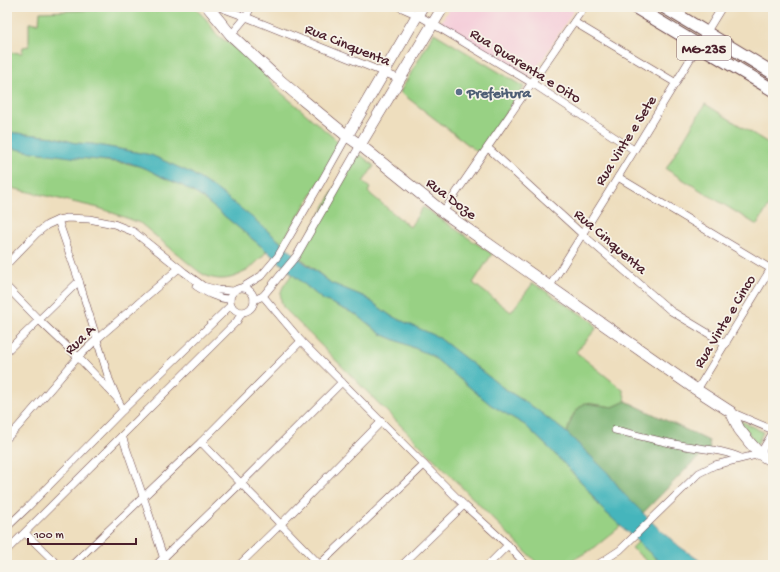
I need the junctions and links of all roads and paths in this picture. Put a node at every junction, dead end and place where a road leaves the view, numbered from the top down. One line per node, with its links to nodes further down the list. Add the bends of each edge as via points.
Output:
1 (208, 7): 15 (street, Rua Doze)
2 (219, 7): 11 (street, Rua Cinquenta)
3 (251, 7): 11 (street)
4 (400, 7): 10 (street, Rua Quarenta e Oito)
5 (443, 7): 13 (street)
6 (584, 7): 12 (street)
7 (635, 7): 16 (main road, MG-235)
8 (664, 7): 14 (main road, MG-235)
9 (722, 7): 14 (street, Rua Vinte e Sete)
10 (420, 11): 13 (street, Rua Quarenta e Oito); 17 (street)
11 (246, 17): 15 (street); 17 (street, Rua Cinquenta)
12 (574, 22): 20 (street); 21 (street)
13 (433, 24): 19 (street); 20 (street, Rua Quarenta e Oito)
14 (706, 33): 16 (street, Rua Vinte e Sete); 18 (main road, MG-235)
15 (231, 35): 23 (street, Rua Doze)
16 (699, 45): 21 (street, Rua Vinte e Sete); 22 (main road, MG-235)
17 (384, 72): 19 (street, Rua Cinquenta); 23 (street)
18 (773, 73)
19 (400, 79): 24 (street)
20 (532, 83): 25 (street); 26 (street, Rua Quarenta e Oito)
21 (676, 83): 26 (street, Rua Vinte e Sete)
22 (773, 90)
23 (347, 136): 24 (street, Rua Doze); 37 (street, via 278,256 260,276)
24 (360, 145): 28 (street, Rua Doze); 39 (street, via 297,255)
25 (488, 148): 28 (street); 30 (street, Rua Cinquenta)
26 (634, 150): 27 (street, Rua Vinte e Sete)
27 (618, 178): 30 (street, Rua Vinte e Sete); 32 (street)
28 (443, 212): 35 (street, Rua Doze)
29 (58, 220): 31 (street, via 36,234); 33 (street, via 89,219 114,224 134,232); 34 (street)
30 (582, 234): 35 (street, Rua Vinte e Sete); 46 (street, Rua Cinquenta, via 671,311)
31 (7, 264)
32 (772, 267): 46 (street, Rua Vinte e Cinco)
33 (178, 269): 38 (street, via 204,286 218,290); 41 (street, via 193,285); 44 (street, Rua A)
34 (79, 281): 43 (street); 44 (street)
35 (550, 286): 50 (street, Rua Doze)
36 (7, 287): 43 (street)
37 (243, 287): 38 (street); 40 (street, via 253,293)
38 (234, 290): 41 (street, via 230,296)
39 (263, 296): 40 (street); 45 (street)
40 (254, 300): 42 (street, via 249,310)
41 (231, 302): 42 (street, via 236,310); 52 (street)
42 (242, 312): 57 (street, via 237,321)
43 (39, 320): 47 (street); 48 (street)
44 (97, 339): 48 (street, Rua A); 51 (street)
45 (301, 341): 49 (street); 59 (street)
46 (726, 344): 50 (street, Rua Vinte e Cinco)
47 (7, 351)
48 (78, 357): 51 (street); 58 (street, Rua A)
49 (342, 382): 54 (street); 64 (street)
50 (697, 390): 53 (street, Rua Doze)
51 (117, 398): 52 (street)
52 (123, 410): 68 (street)
53 (731, 412): 56 (street); 60 (street, via 743,434)
54 (382, 422): 63 (street); 67 (street)
55 (615, 430): 61 (street)
56 (773, 431): 60 (street)
57 (122, 436): 65 (street); 69 (street)
58 (7, 438)
59 (201, 442): 64 (street); 65 (street)
60 (760, 454): 61 (street); 62 (street)
61 (741, 458): 81 (street, via 715,465 699,473 620,550)
62 (773, 462)
63 (424, 465): 66 (street); 77 (street)
64 (241, 483): 67 (street); 72 (street)
65 (143, 496): 72 (street); 74 (street)
66 (464, 505): 70 (street); 78 (street)
67 (282, 524): 76 (street); 77 (street)
68 (7, 527)
69 (25, 533): 71 (street); 73 (street)
70 (508, 545): 79 (street); 80 (street)
71 (7, 550)
72 (165, 562): 75 (street)
73 (58, 565)
74 (72, 565)
75 (156, 565)
76 (239, 565)
77 (320, 565)
78 (402, 565)
79 (488, 565)
80 (526, 565)
81 (597, 565)

